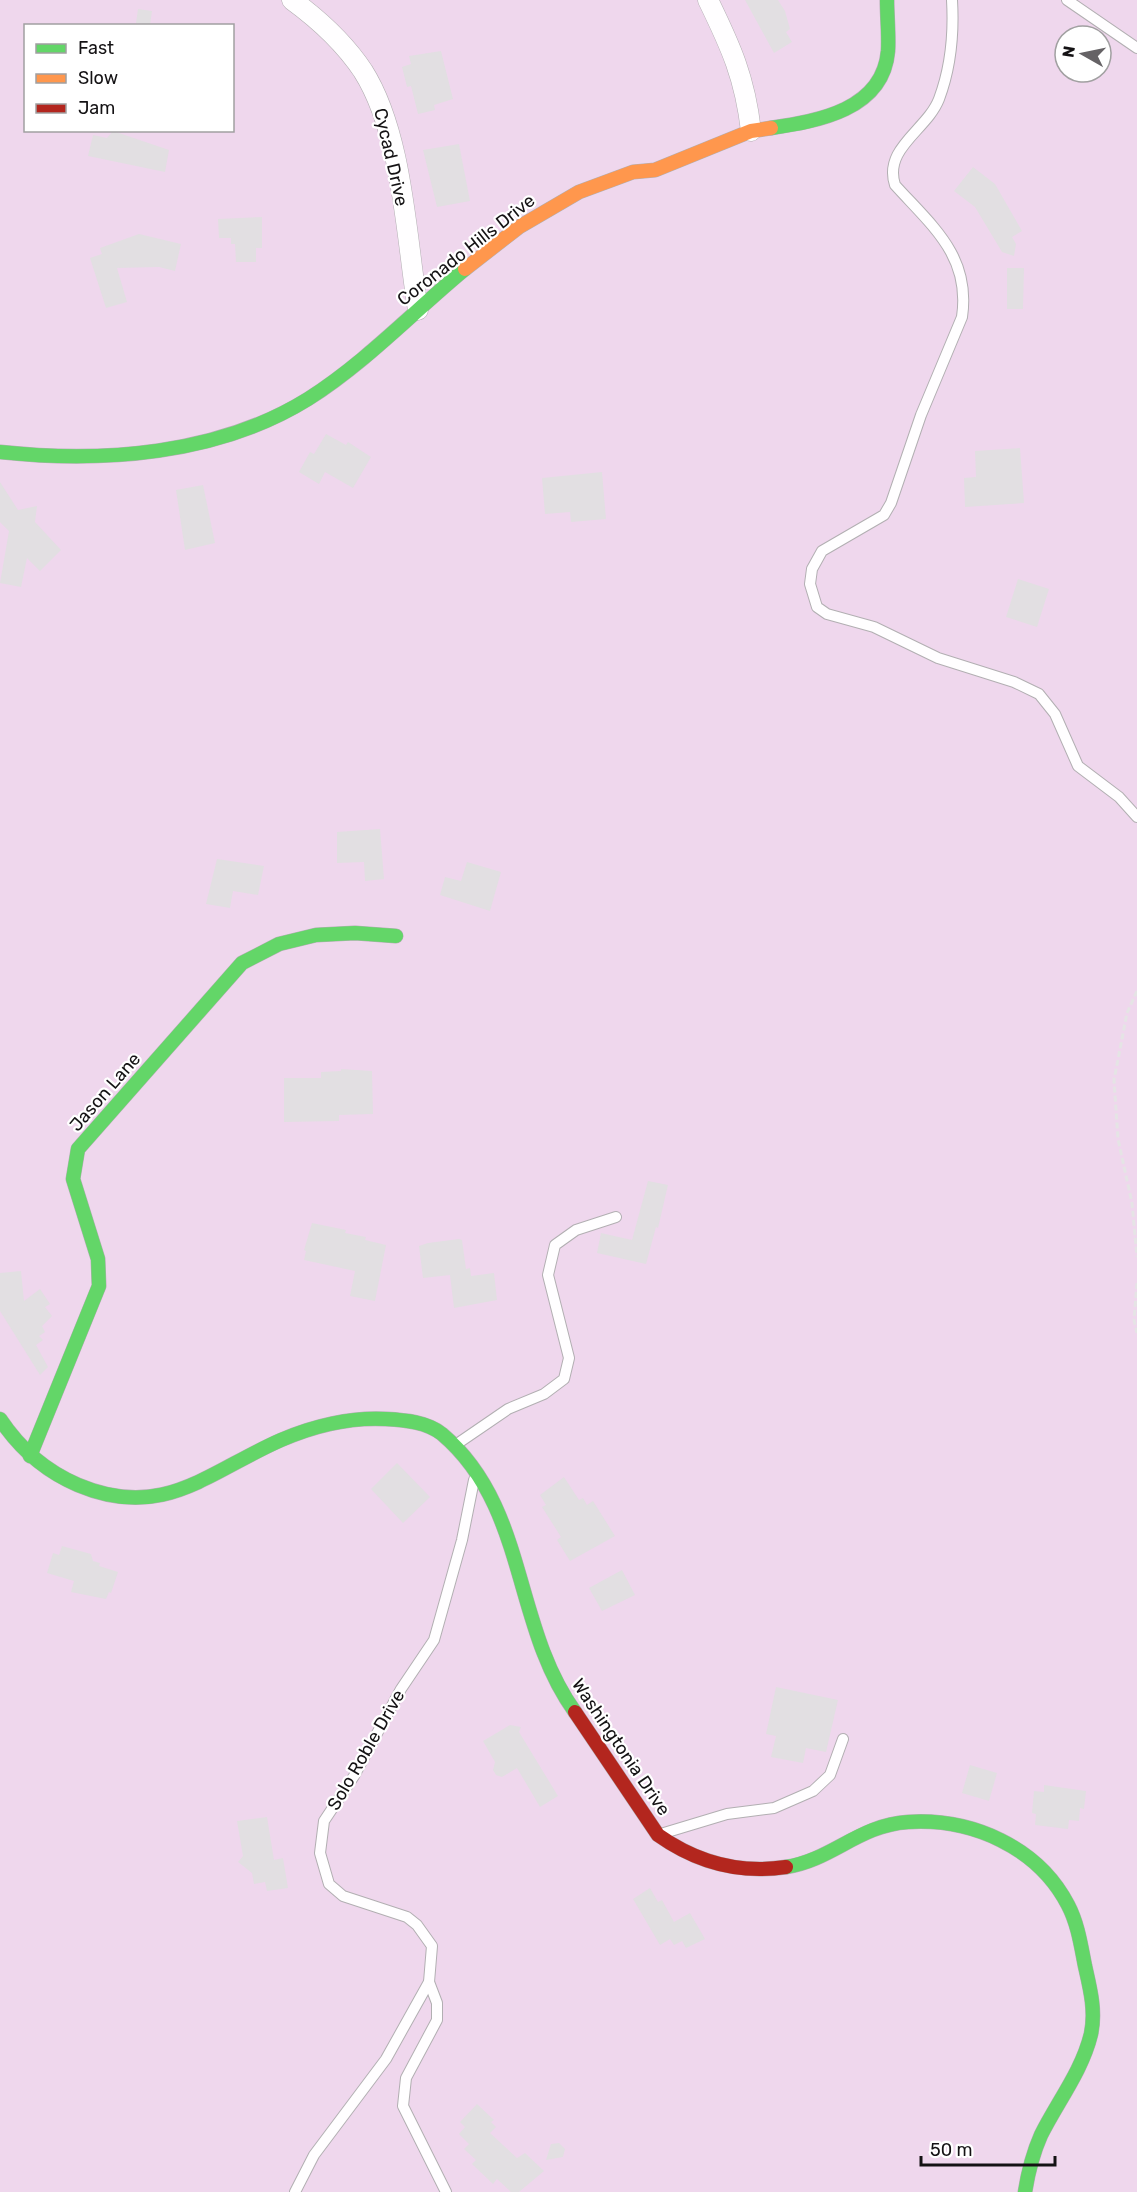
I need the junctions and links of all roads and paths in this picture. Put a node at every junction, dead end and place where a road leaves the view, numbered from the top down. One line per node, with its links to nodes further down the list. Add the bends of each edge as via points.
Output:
1 (292, 0): 8 (street, Cycad Drive, via 340,43 363,71 380,105 392,145)
2 (708, 0): 7 (street, via 736,58 747,96)
3 (887, 0): 7 (street, Coronado Hills Drive, via 888,52 880,78 859,104 816,121)
4 (952, 0): 10 (lane, via 950,70 938,103 898,151 892,175 895,185 949,246 961,272 962,317 921,415 891,503 884,515 822,551 812,569 810,584 817,607 827,614 874,627 938,658 1039,694 1055,714 1078,766 1119,797)
5 (1067, 0): 6 (lane)
6 (1137, 48)
7 (751, 131): 8 (street, Coronado Hills Drive, via 655,170 644,168 600,183 550,207 506,237)
8 (418, 310): 9 (street, Coronado Hills Drive, via 346,372 281,413 217,437 158,451 94,458)
9 (0, 452)
10 (1137, 817)
11 (396, 936): 19 (street, Jason Lane, via 354,931 321,933 268,946 242,963 78,1149 74,1179 98,1259 99,1286)
12 (1137, 991): 14 (path, via 1127,1012 1114,1080 1118,1139 1132,1203)
13 (616, 1217): 18 (lane, via 576,1230 555,1245 548,1275 568,1358 564,1379 544,1394 508,1409)
14 (1137, 1257)
15 (1137, 1283): 16 (path)
16 (1137, 1333)
17 (0, 1419): 19 (street, Washingtonia Drive, via 13,1440)
18 (454, 1447): 19 (street, Washingtonia Drive, via 437,1430 406,1419 332,1425 281,1440 187,1489 152,1499 92,1491 58,1476); 20 (street, Washingtonia Drive)
19 (30, 1456)
20 (477, 1469): 22 (street, Washingtonia Drive, via 509,1530 533,1627 552,1676); 23 (lane, Solo Roble Drive, via 434,1640 324,1821 320,1853 329,1884 343,1896 407,1917 417,1924 432,1946)
21 (843, 1739): 22 (lane, via 830,1775 813,1791 774,1808 727,1814)
22 (658, 1835): 26 (street, Washingtonia Drive, via 686,1853 728,1868 777,1870 813,1860 880,1826 936,1820 969,1825 1020,1850 1044,1872 1064,1898 1079,1935 1093,2016 1089,2044 1041,2137)
23 (429, 1983): 24 (lane, Solo Roble Drive, via 386,2059 314,2155); 25 (lane, via 437,2003 437,2020 406,2078 403,2106)
24 (295, 2192)
25 (446, 2192)
26 (1025, 2192)

